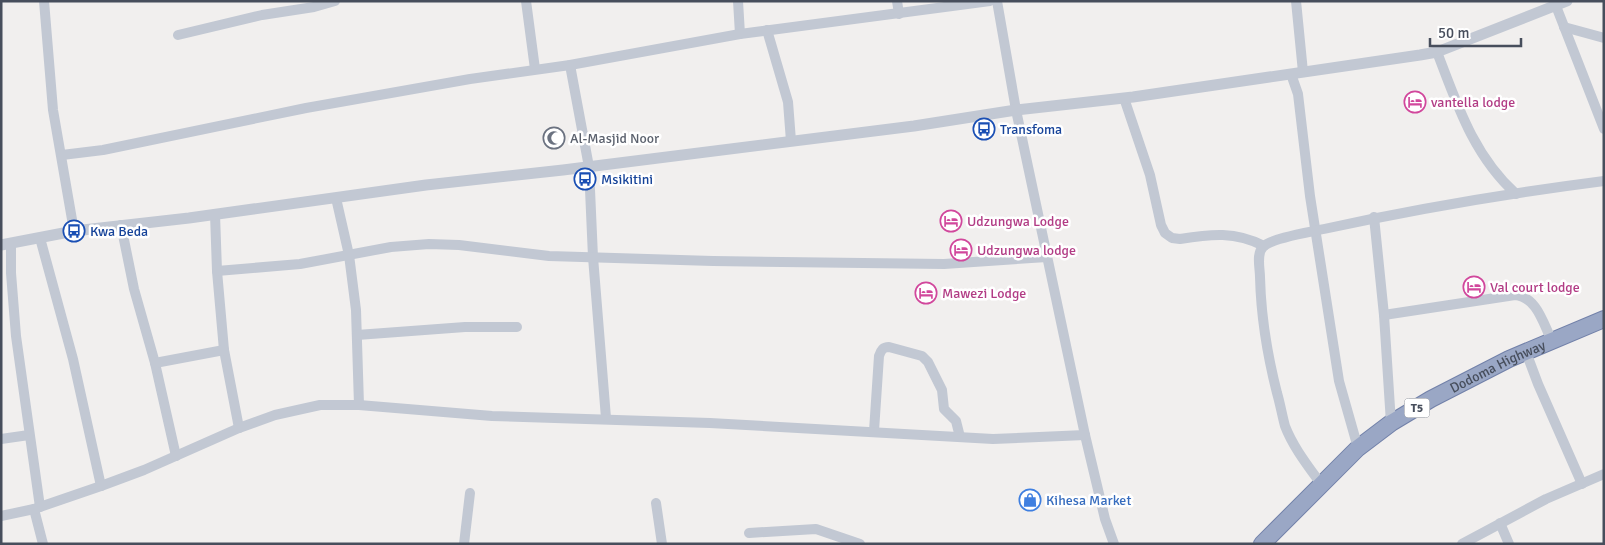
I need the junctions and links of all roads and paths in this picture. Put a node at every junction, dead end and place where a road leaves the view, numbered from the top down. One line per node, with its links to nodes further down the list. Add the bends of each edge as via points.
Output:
1 (44, 1): 27 (street, via 53,110)
2 (336, 1): 15 (street)
3 (526, 1): 19 (street)
4 (738, 1): 14 (street)
5 (897, 1): 11 (street)
6 (990, 1): 11 (street)
7 (997, 1): 24 (street)
8 (1296, 1): 20 (street)
9 (1567, 1): 10 (street)
10 (1556, 6): 12 (street); 17 (street)
11 (900, 14): 13 (street)
12 (1564, 27): 16 (street); 23 (street)
13 (767, 30): 14 (street); 26 (street, via 788,102)
14 (740, 34): 18 (street)
15 (178, 35)
16 (1604, 38)
17 (1437, 52): 20 (street); 30 (street, via 1465,126 1491,168)
18 (570, 65): 19 (street); 28 (street)
19 (535, 69): 27 (street, via 306,108 103,150)
20 (1303, 72): 21 (street)
21 (1291, 74): 22 (street); 35 (street, via 1298,94)
22 (1124, 98): 24 (street); 39 (street, via 1166,233 1180,240 1228,234)
23 (1600, 107): 25 (street)
24 (1016, 110): 26 (street); 42 (street)
25 (1604, 129)
26 (791, 141): 28 (street)
27 (62, 155): 36 (street)
28 (588, 167): 31 (street); 41 (street)
29 (1604, 181): 30 (street)
30 (1516, 194): 33 (street)
31 (336, 198): 32 (street); 40 (street)
32 (215, 214): 34 (street); 43 (street)
33 (1374, 217): 35 (street); 44 (street)
34 (121, 225): 36 (street); 51 (street, via 134,289)
35 (1316, 231): 39 (street); 61 (street, via 1339,381)
36 (74, 232): 37 (street)
37 (40, 238): 38 (street); 66 (street, via 73,359)
38 (6, 244): 57 (street)
39 (1264, 246): 64 (street, via 1259,255 1260,304 1275,386 1293,442)
40 (349, 255): 41 (street, via 429,244 535,256); 43 (street, via 300,264); 47 (street)
41 (593, 257): 42 (street, via 884,264 944,264); 53 (street)
42 (1047, 257): 58 (street)
43 (217, 271): 49 (street)
44 (1384, 315): 48 (street, via 1522,296 1536,307); 54 (street)
45 (1604, 318): 48 (highway, Dodoma Highway / T5)
46 (517, 327): 47 (street, via 465,327)
47 (357, 335): 52 (street)
48 (1552, 341): 50 (highway, Dodoma Highway / T5)
49 (224, 350): 51 (street); 55 (street)
50 (1526, 352): 54 (highway, Dodoma Highway / T5, via 1431,399); 65 (street)
51 (155, 363): 62 (street)
52 (359, 405): 53 (street, via 492,416); 55 (street, via 320,406 275,415)
53 (606, 418): 56 (street)
54 (1391, 423): 61 (highway, Dodoma Highway / T5)
55 (239, 428): 62 (street)
56 (874, 431): 59 (street); 59 (street, via 879,356 889,347 922,356 928,362 942,390 944,409 956,421)
57 (29, 435): 60 (street); 69 (street)
58 (1085, 435): 59 (street); 77 (street)
59 (960, 437)
60 (1, 438)
61 (1358, 448): 64 (highway, Dodoma Highway / T5)
62 (176, 456): 66 (street)
63 (1604, 474): 65 (street)
64 (1321, 484): 78 (highway, Dodoma Highway / T5)
65 (1582, 484): 71 (street)
66 (101, 486): 69 (street)
67 (470, 494): 74 (street)
68 (656, 503): 75 (street)
69 (37, 508): 70 (street); 73 (street)
70 (1, 516)
71 (1500, 522): 79 (street); 80 (street)
72 (749, 533): 76 (street, via 816,529)
73 (43, 544)
74 (464, 544)
75 (662, 544)
76 (860, 544)
77 (1114, 544)
78 (1262, 544)
79 (1462, 544)
80 (1509, 544)

